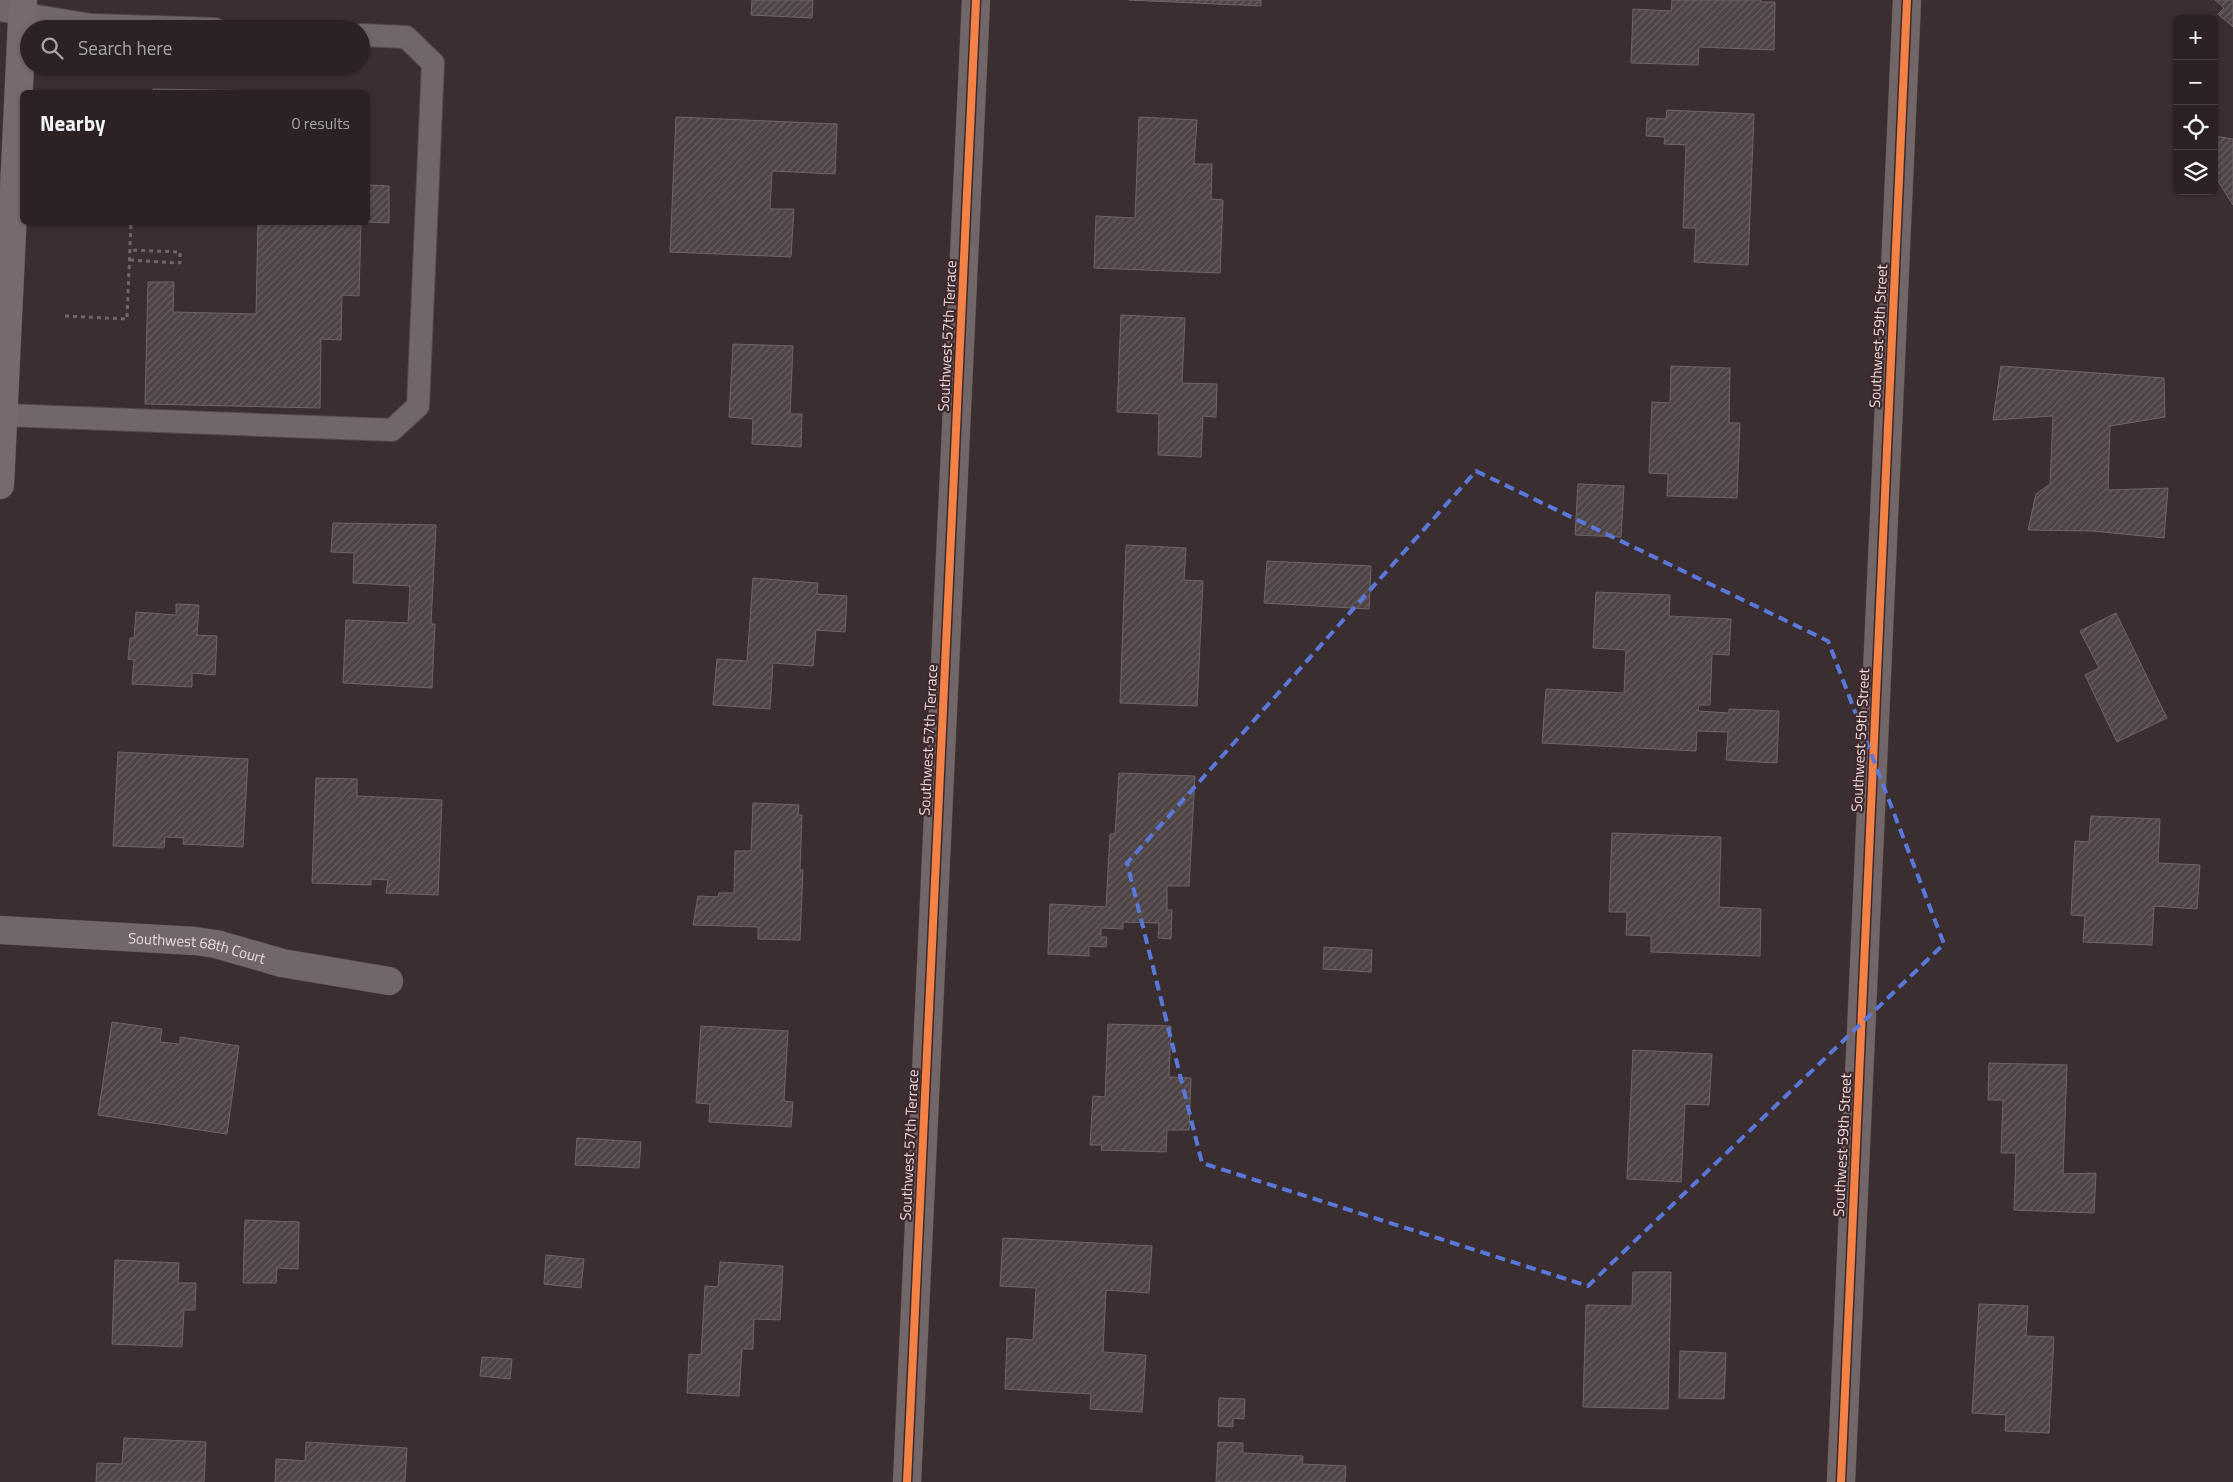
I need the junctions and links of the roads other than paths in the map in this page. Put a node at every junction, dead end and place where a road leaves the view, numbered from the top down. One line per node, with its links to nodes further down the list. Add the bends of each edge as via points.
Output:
1 (976, 0): 13 (street, Southwest 57th Terrace)
2 (1907, 0): 14 (street, Southwest 59th Street)
3 (15, 8): 4 (lane); 6 (main road)
4 (72, 20)
5 (370, 35): 9 (lane, via 406,37 433,63 418,406 392,430)
6 (9, 104): 7 (main road)
7 (6, 223): 8 (main road)
8 (4, 328): 9 (main road)
9 (4, 415): 10 (main road)
10 (0, 473)
11 (0, 930): 12 (street, Southwest 68th Court, via 195,941 282,963)
12 (389, 981)
13 (907, 1482)
14 (1841, 1482)

